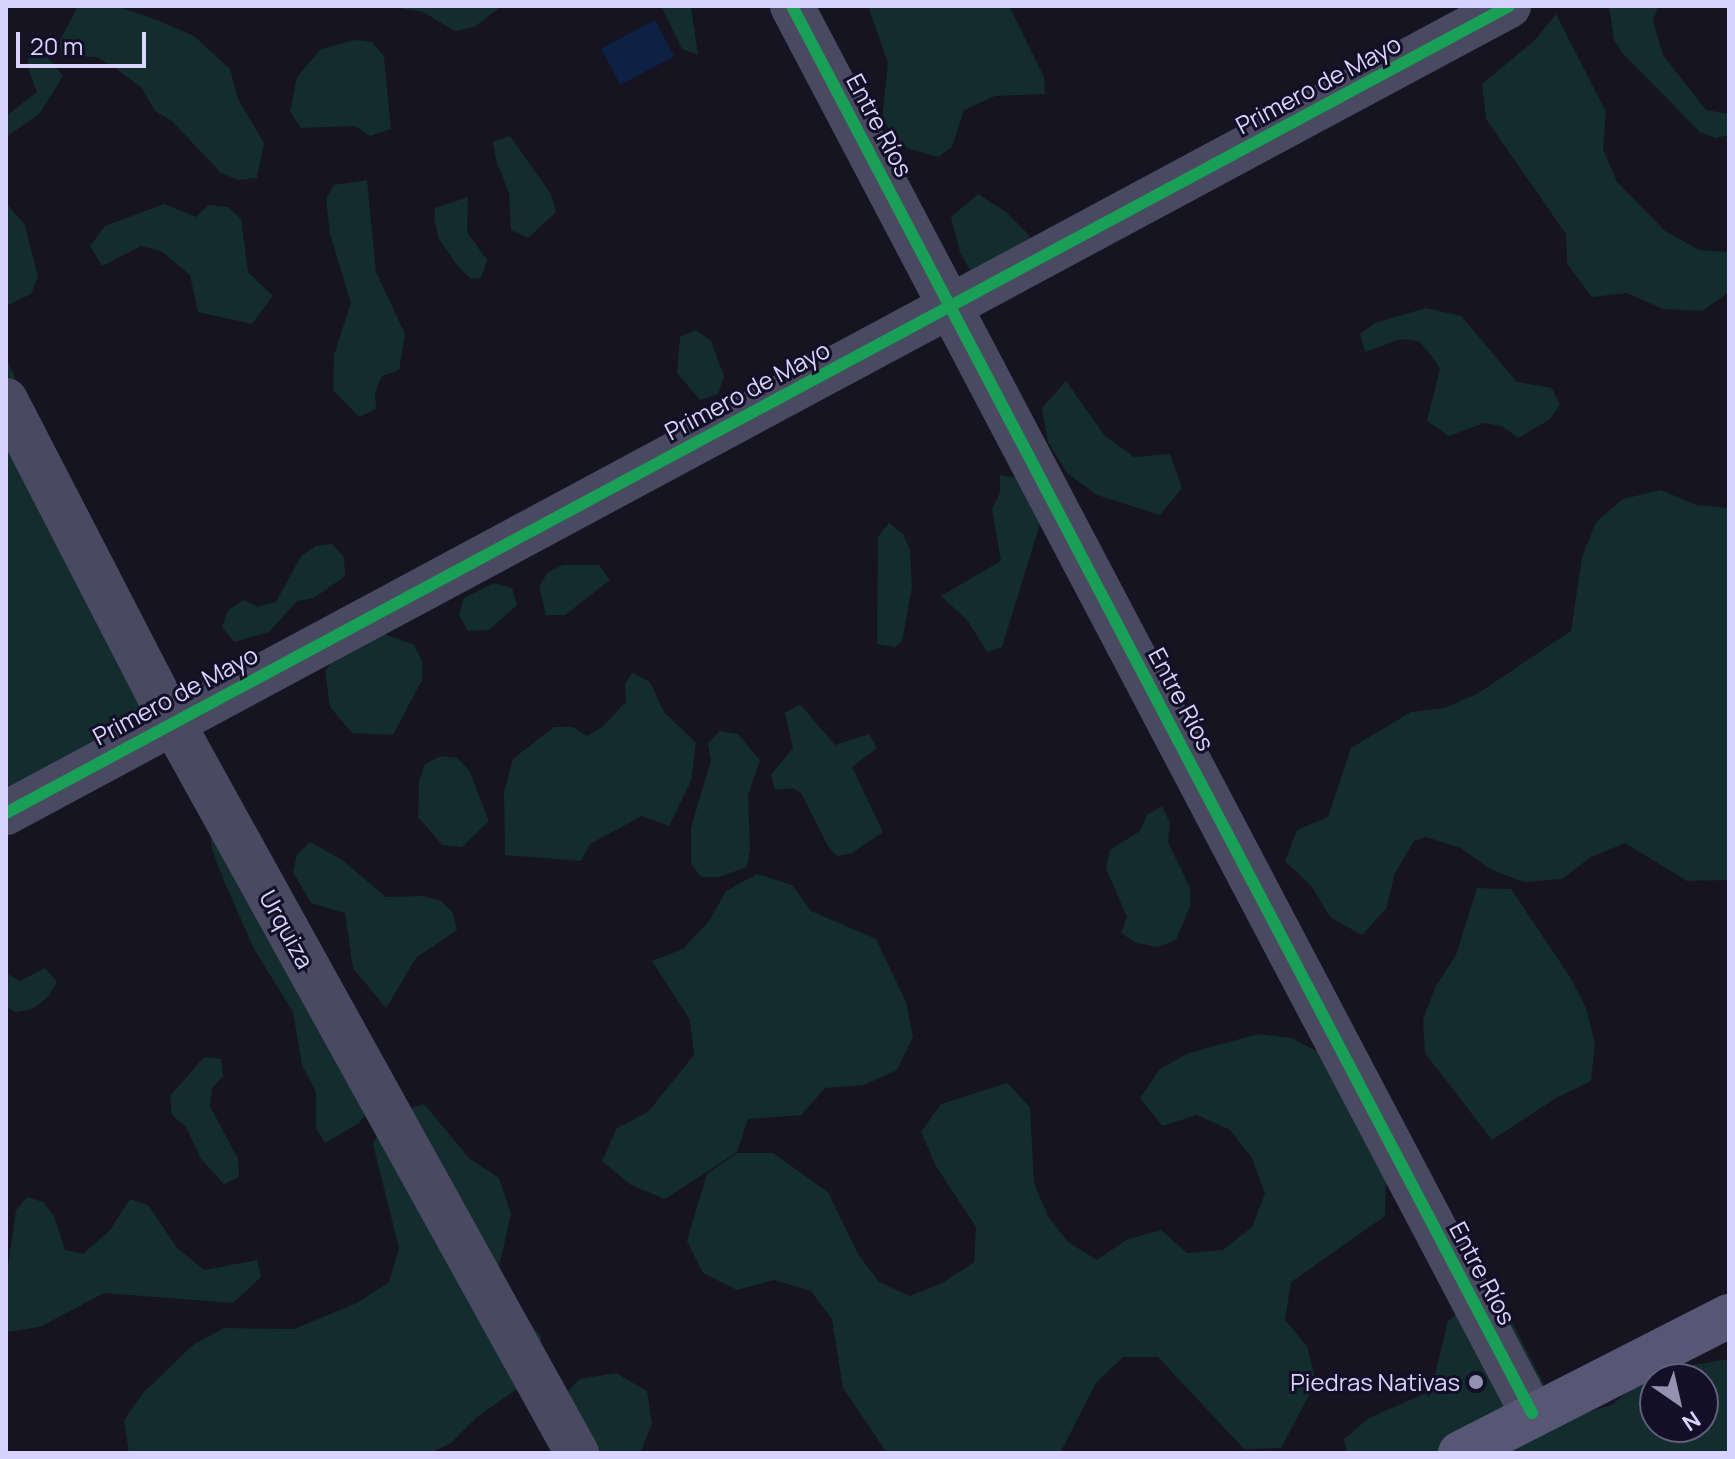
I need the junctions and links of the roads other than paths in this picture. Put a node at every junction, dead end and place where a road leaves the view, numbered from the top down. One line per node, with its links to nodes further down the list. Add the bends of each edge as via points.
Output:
1 (792, 6): 3 (street, Entre Ríos)
2 (1509, 6): 3 (street, Primero de Mayo)
3 (951, 306): 5 (street, Primero de Mayo); 8 (street, Entre Ríos)
4 (6, 400): 5 (street, Urquiza)
5 (172, 721): 6 (street, Primero de Mayo); 9 (street, Urquiza)
6 (6, 813)
7 (1729, 1316): 8 (main road)
8 (1532, 1413): 10 (main road)
9 (577, 1453)
10 (1460, 1453)

